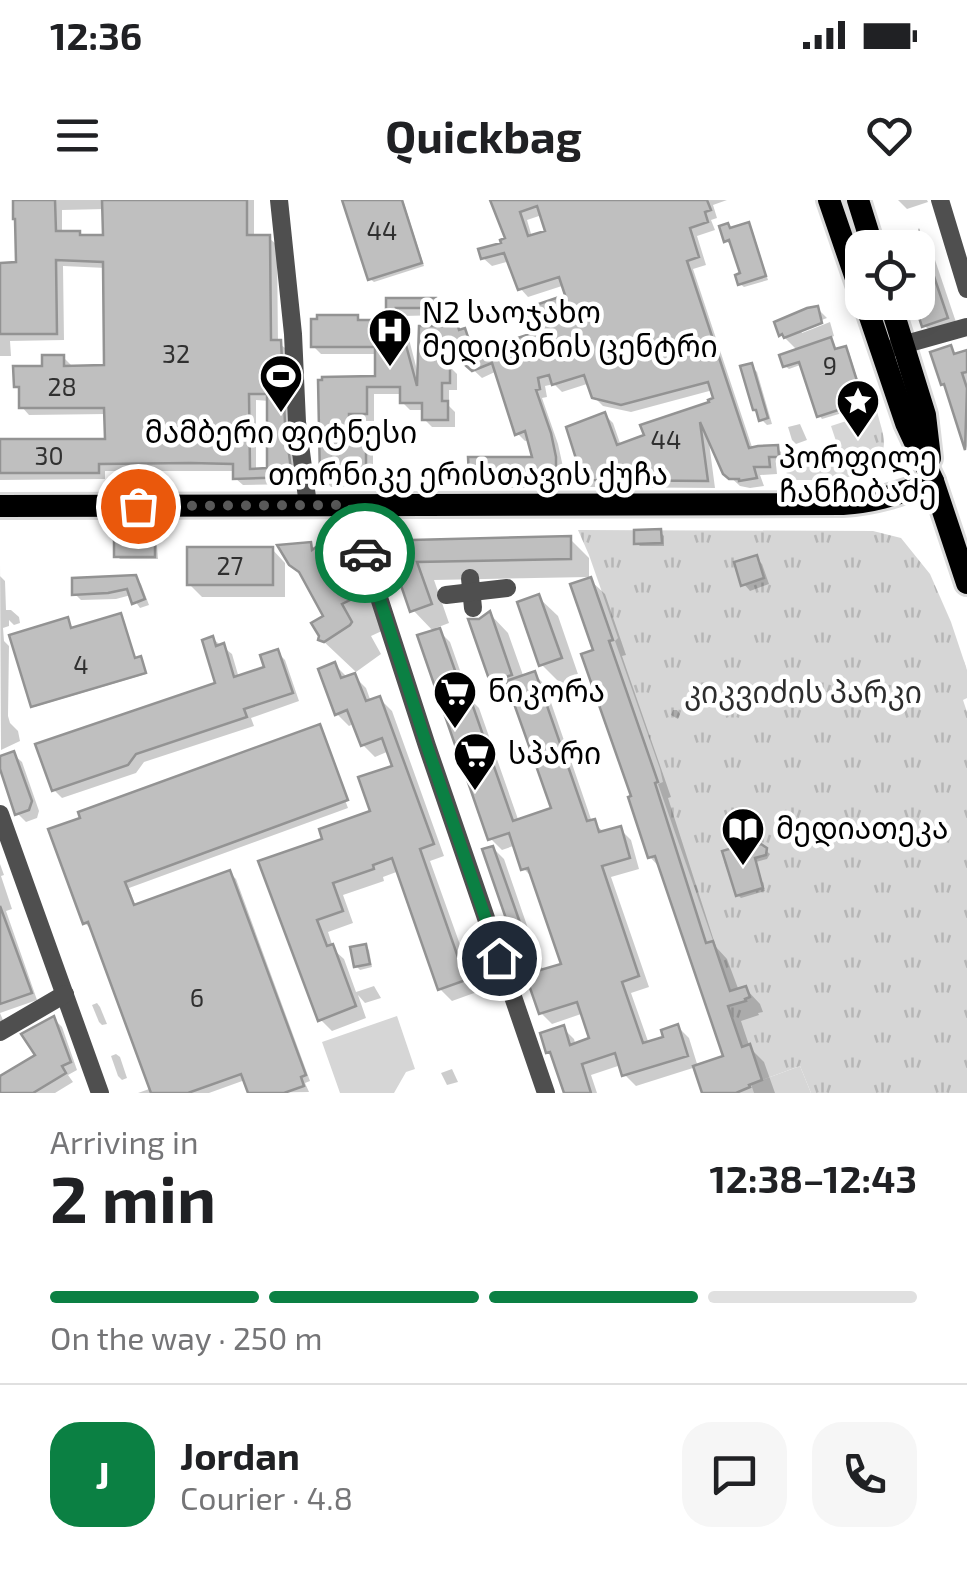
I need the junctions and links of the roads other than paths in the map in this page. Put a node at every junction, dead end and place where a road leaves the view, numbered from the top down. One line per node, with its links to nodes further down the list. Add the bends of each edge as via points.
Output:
1 (279, 200): 14 (street)
2 (831, 200): 3 (main road); 7 (main road)
3 (850, 200)
4 (858, 200): 6 (main road)
5 (940, 200): 8 (street)
6 (867, 230)
7 (845, 242)
8 (967, 289)
9 (876, 320): 12 (main road)
10 (891, 320): 12 (main road)
11 (967, 327): 12 (street)
12 (892, 348): 13 (main road, via 906,422)
13 (933, 481): 15 (main road, თორნიკე ერისთავის ქუჩა, via 870,503); 17 (main road)
14 (308, 505): 15 (main road, თორნიკე ერისთავის ქუჩა); 16 (main road, თორნიკე ერისთავის ქუჩა)
15 (349, 505): 24 (street)
16 (0, 506)
17 (967, 583)
18 (507, 588): 19 (street)
19 (446, 595)
20 (0, 814): 21 (street)
21 (65, 994): 22 (street); 23 (street)
22 (0, 1032)
23 (100, 1093)
24 (546, 1093)

